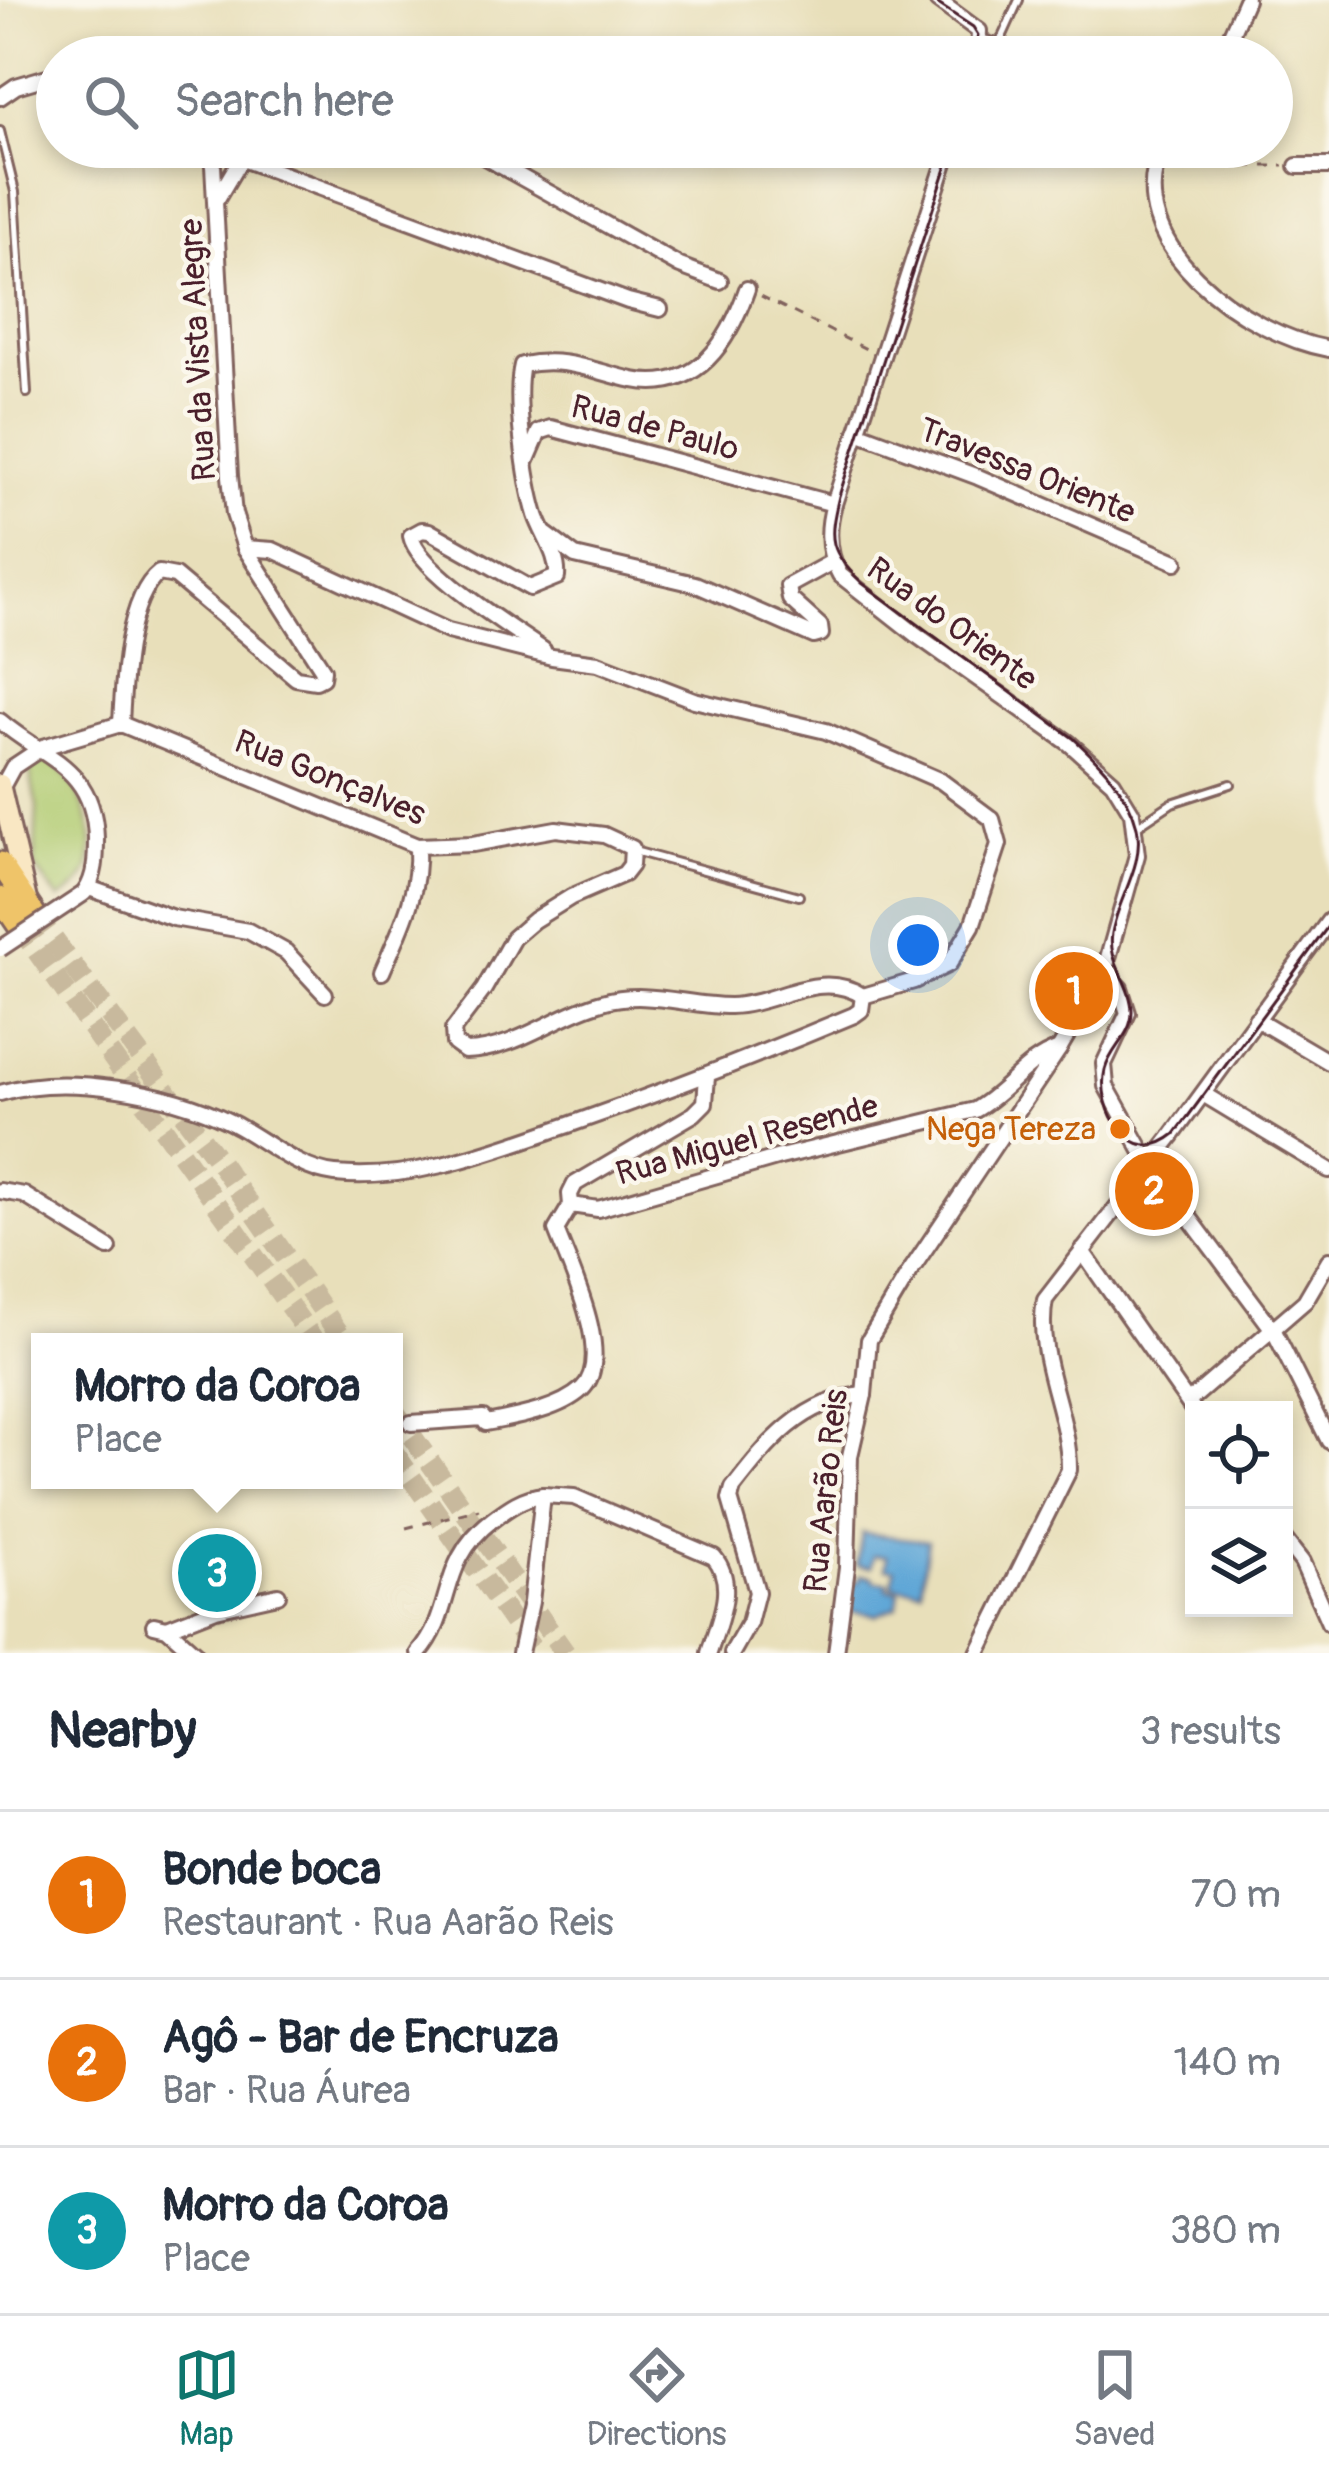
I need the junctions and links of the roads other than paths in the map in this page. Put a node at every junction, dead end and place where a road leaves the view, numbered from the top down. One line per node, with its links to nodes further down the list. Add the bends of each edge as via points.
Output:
1 (937, 0): 4 (street)
2 (1019, 0): 5 (lane)
3 (1246, 0): 6 (street)
4 (980, 36)
5 (1003, 36)
6 (1233, 36)
7 (0, 80): 9 (street)
8 (36, 80): 9 (street)
9 (16, 86): 10 (street)
10 (0, 98)
11 (0, 130): 25 (lane, via 15,192)
12 (1297, 166): 13 (street)
13 (1329, 166)
14 (214, 168): 20 (street, Rua da Vista Alegre)
15 (236, 168): 20 (street)
16 (267, 168): 23 (street)
17 (504, 168): 21 (street)
18 (943, 168): 26 (street, Rua do Oriente)
19 (1153, 168): 24 (street, via 1151,204 1168,245 1194,277 1244,317)
20 (217, 200): 30 (street, Rua da Vista Alegre, via 232,495)
21 (720, 280)
22 (747, 289): 27 (street, Rua de Paulo, via 725,342 685,372 646,382 576,362 520,368)
23 (660, 309)
24 (1329, 350)
25 (27, 392)
26 (857, 432): 28 (street, Rua do Oriente); 32 (street, Travessa Oriente)
27 (525, 464): 28 (street, Rua de Paulo, via 538,432 551,428); 29 (street)
28 (834, 504): 31 (street, Rua do Oriente)
29 (540, 526): 31 (street, via 575,556 695,584 814,636 820,626 790,599 788,586); 33 (street, via 558,573 530,589 429,531 414,532 411,542 446,580)
30 (245, 548): 33 (street, via 273,550 448,631); 35 (street, Rua da Vista Alegre, via 322,678 296,678 175,576 159,573 147,585 125,652)
31 (832, 562): 39 (street, Rua do Oriente, via 915,634 1069,743 1113,782)
32 (1176, 562)
33 (551, 657): 52 (street, via 826,730 940,782 992,819 999,844 972,926 949,964)
34 (0, 721): 36 (street)
35 (122, 724): 36 (street); 40 (street, Rua Gonçalves)
36 (43, 748): 38 (street); 43 (street, via 69,768 92,808 96,846)
37 (1231, 784): 39 (lane, via 1172,803)
38 (1, 786): 46 (main road)
39 (1136, 827): 50 (street, via 1137,855)
40 (417, 846): 41 (street, Rua Gonçalves, via 573,830); 49 (street, via 413,900)
41 (634, 851): 44 (lane, Rua Gonçalves); 52 (street, via 624,874 571,897 513,938 453,1030 458,1050 517,1040 622,998 733,1006 818,986)
42 (0, 862): 46 (main road)
43 (86, 891): 48 (street, bridge); 51 (street, via 248,931 286,952)
44 (799, 896)
45 (0, 898): 46 (main road)
46 (28, 915)
47 (1329, 921): 53 (street)
48 (0, 949)
49 (382, 972)
50 (1104, 972): 54 (street, Rua Aarão Reis); 59 (street, via 1128,1013 1103,1073)
51 (325, 994)
52 (863, 997): 56 (street, via 854,1015)
53 (1256, 1019): 55 (street); 58 (street)
54 (1059, 1049): 62 (street, Rua Miguel Resende, via 1032,1060 975,1109 598,1209); 67 (street, Rua Aarão Reis, via 868,1340)
55 (1329, 1062)
56 (707, 1076): 57 (street, via 480,1155 372,1175 330,1174 236,1124 162,1097 58,1084); 62 (street, via 705,1103 694,1114 574,1184)
57 (0, 1093)
58 (1203, 1094): 59 (street); 60 (street)
59 (1150, 1165): 64 (street); 66 (street)
60 (1329, 1170)
61 (0, 1191): 63 (street, via 24,1195)
62 (571, 1205): 70 (street, via 556,1230 594,1347 584,1387 486,1423)
63 (110, 1248)
64 (1082, 1251): 68 (street); 82 (street, via 1042,1313 1069,1470)
65 (1329, 1260): 66 (street)
66 (1274, 1330): 69 (street); 71 (street)
67 (864, 1396): 80 (street, via 817,1406 790,1423 733,1488 757,1592); 81 (street, Rua Aarão Reis, via 850,1456)
68 (1187, 1401)
69 (1196, 1401)
70 (411, 1423)
71 (1329, 1441)
72 (543, 1495): 77 (street, via 527,1497 465,1545); 78 (street); 79 (street, via 574,1497 714,1557 727,1584)
73 (1293, 1550): 75 (street)
74 (278, 1595): 76 (street, via 161,1627)
75 (1329, 1623)
76 (195, 1653)
77 (418, 1653)
78 (520, 1653)
79 (709, 1653)
80 (732, 1653)
81 (836, 1653)
82 (978, 1653)

